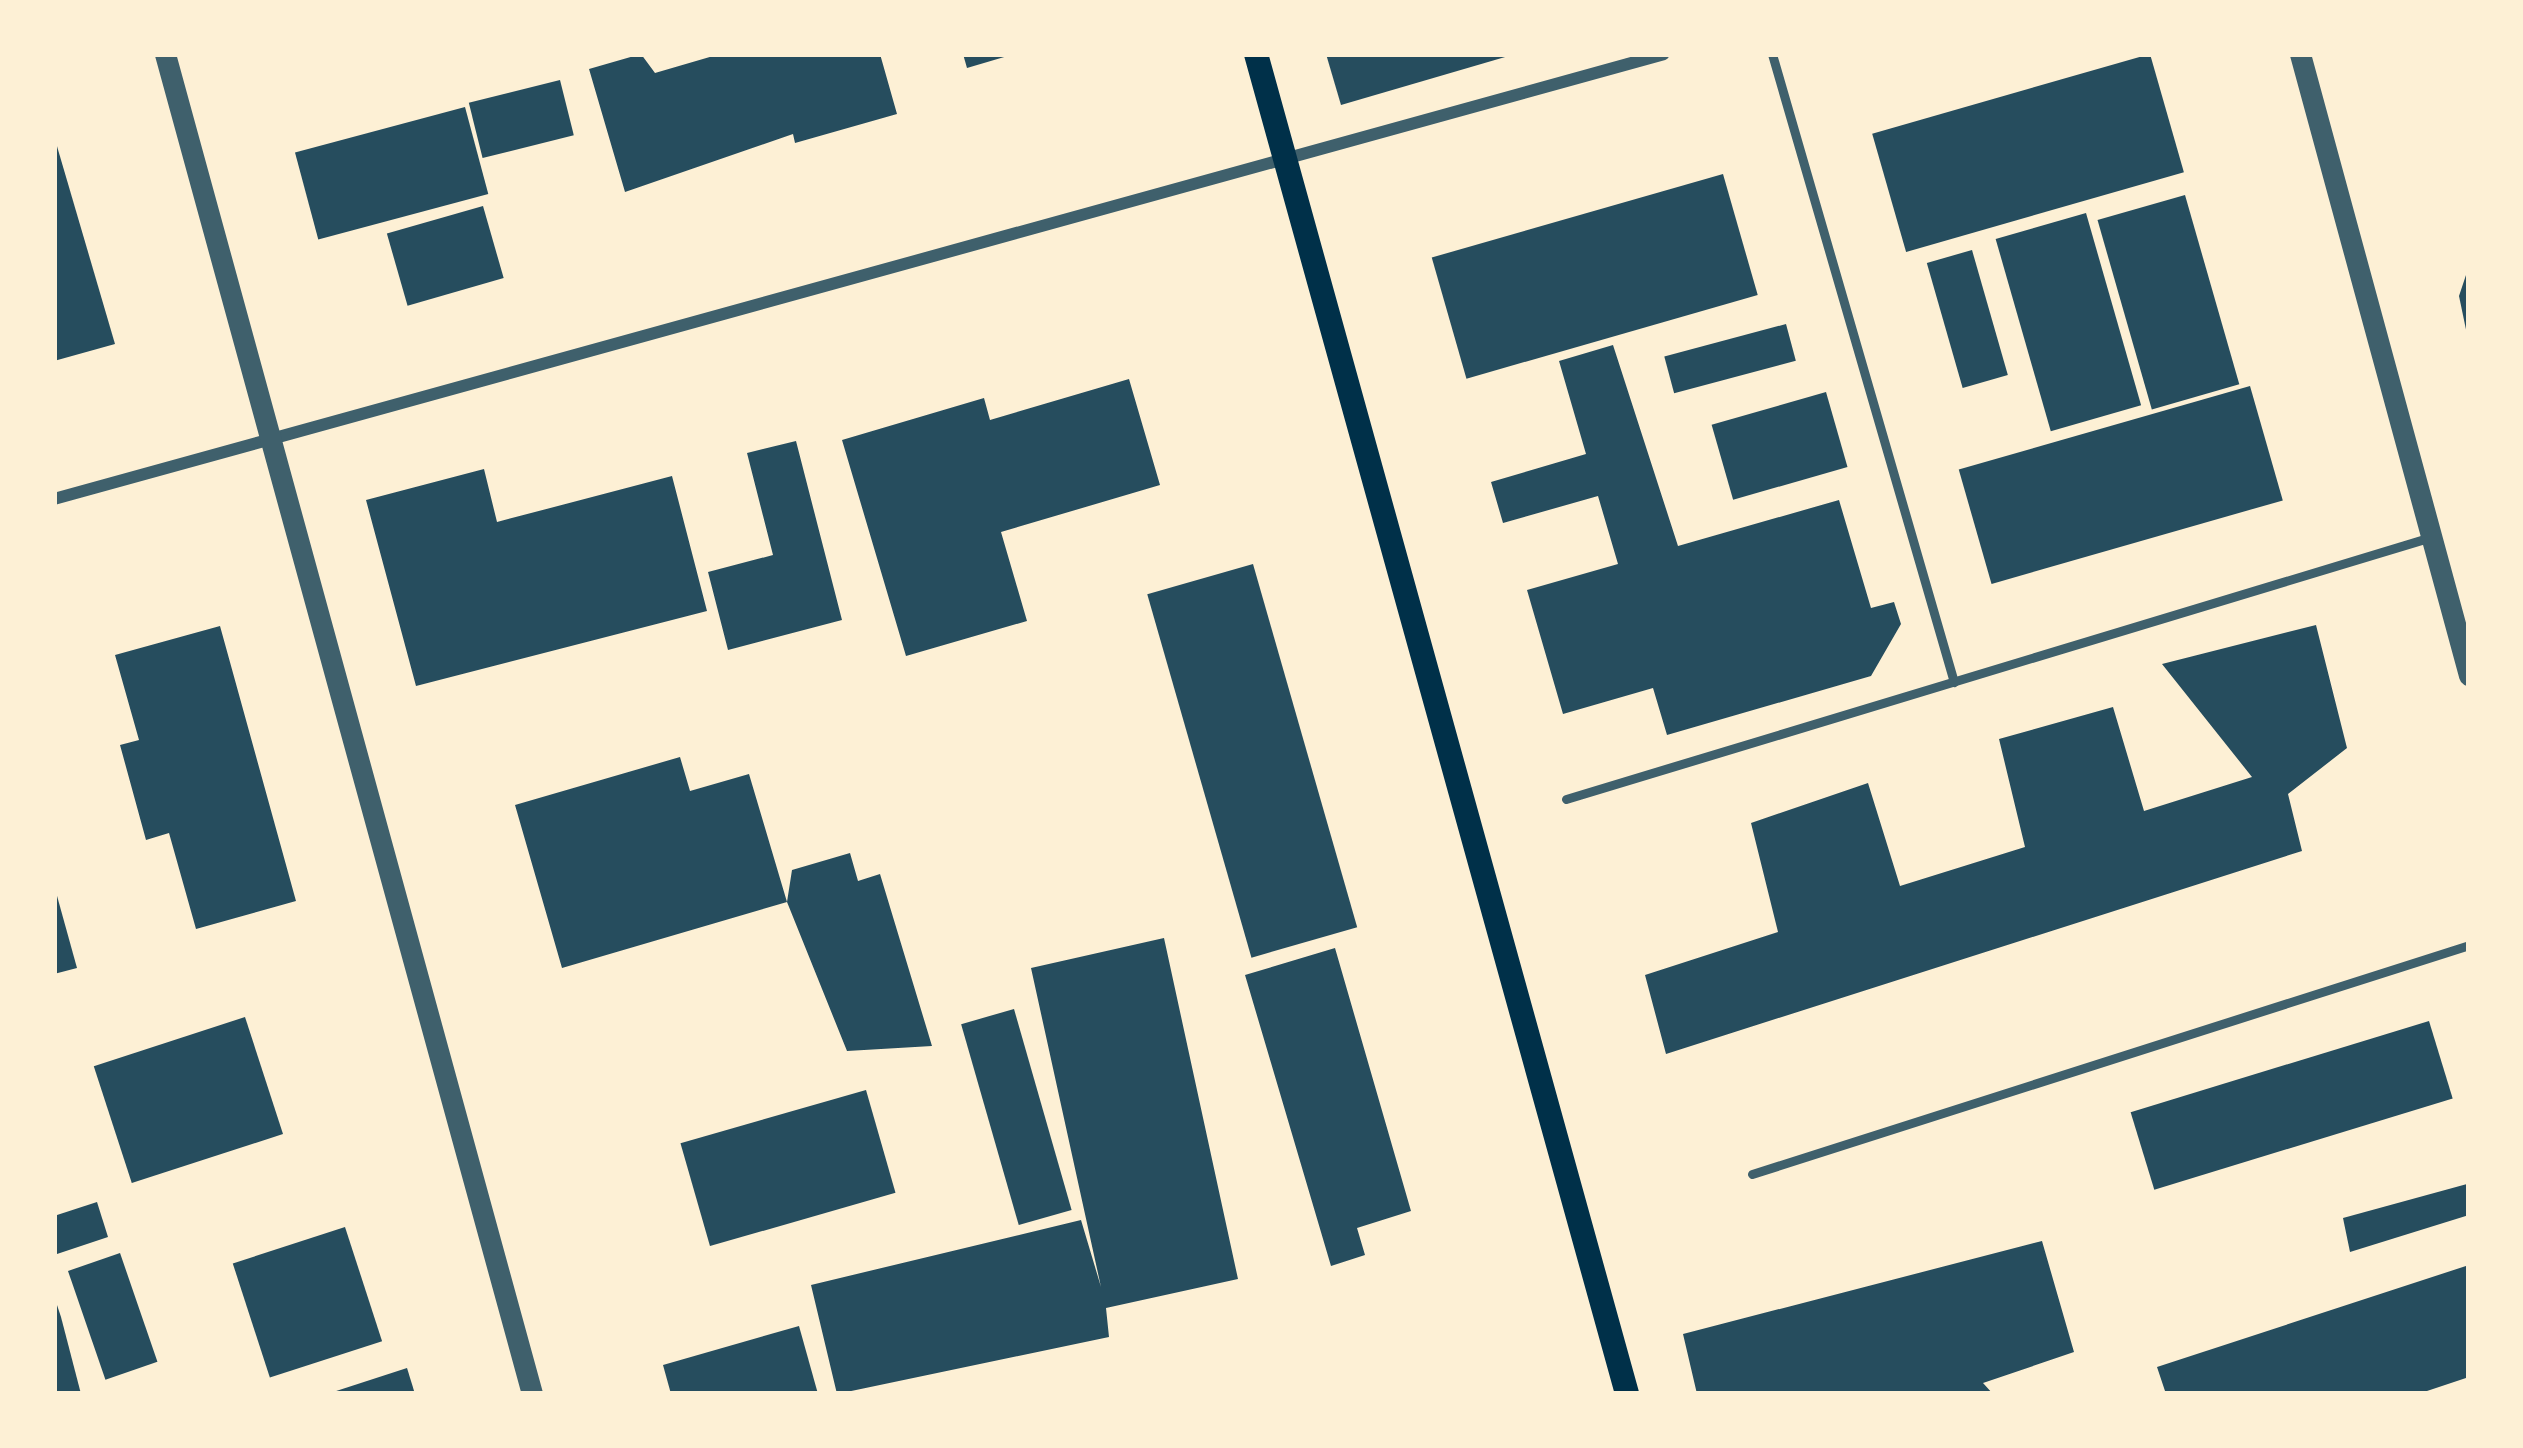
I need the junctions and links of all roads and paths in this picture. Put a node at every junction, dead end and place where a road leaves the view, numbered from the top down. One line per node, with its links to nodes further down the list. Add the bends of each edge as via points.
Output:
1 (165, 54): 7 (street)
2 (1256, 54): 6 (main road)
3 (1664, 54): 6 (street)
4 (1772, 54): 11 (lane)
5 (2300, 54): 9 (street)
6 (1283, 158): 7 (street); 16 (main road)
7 (266, 440): 8 (street); 15 (street)
8 (54, 500)
9 (2428, 538): 10 (street); 11 (lane)
10 (2469, 675)
11 (1954, 682): 12 (lane)
12 (1567, 799)
13 (2469, 945): 14 (lane)
14 (1752, 1174)
15 (532, 1394)
16 (1627, 1394)

